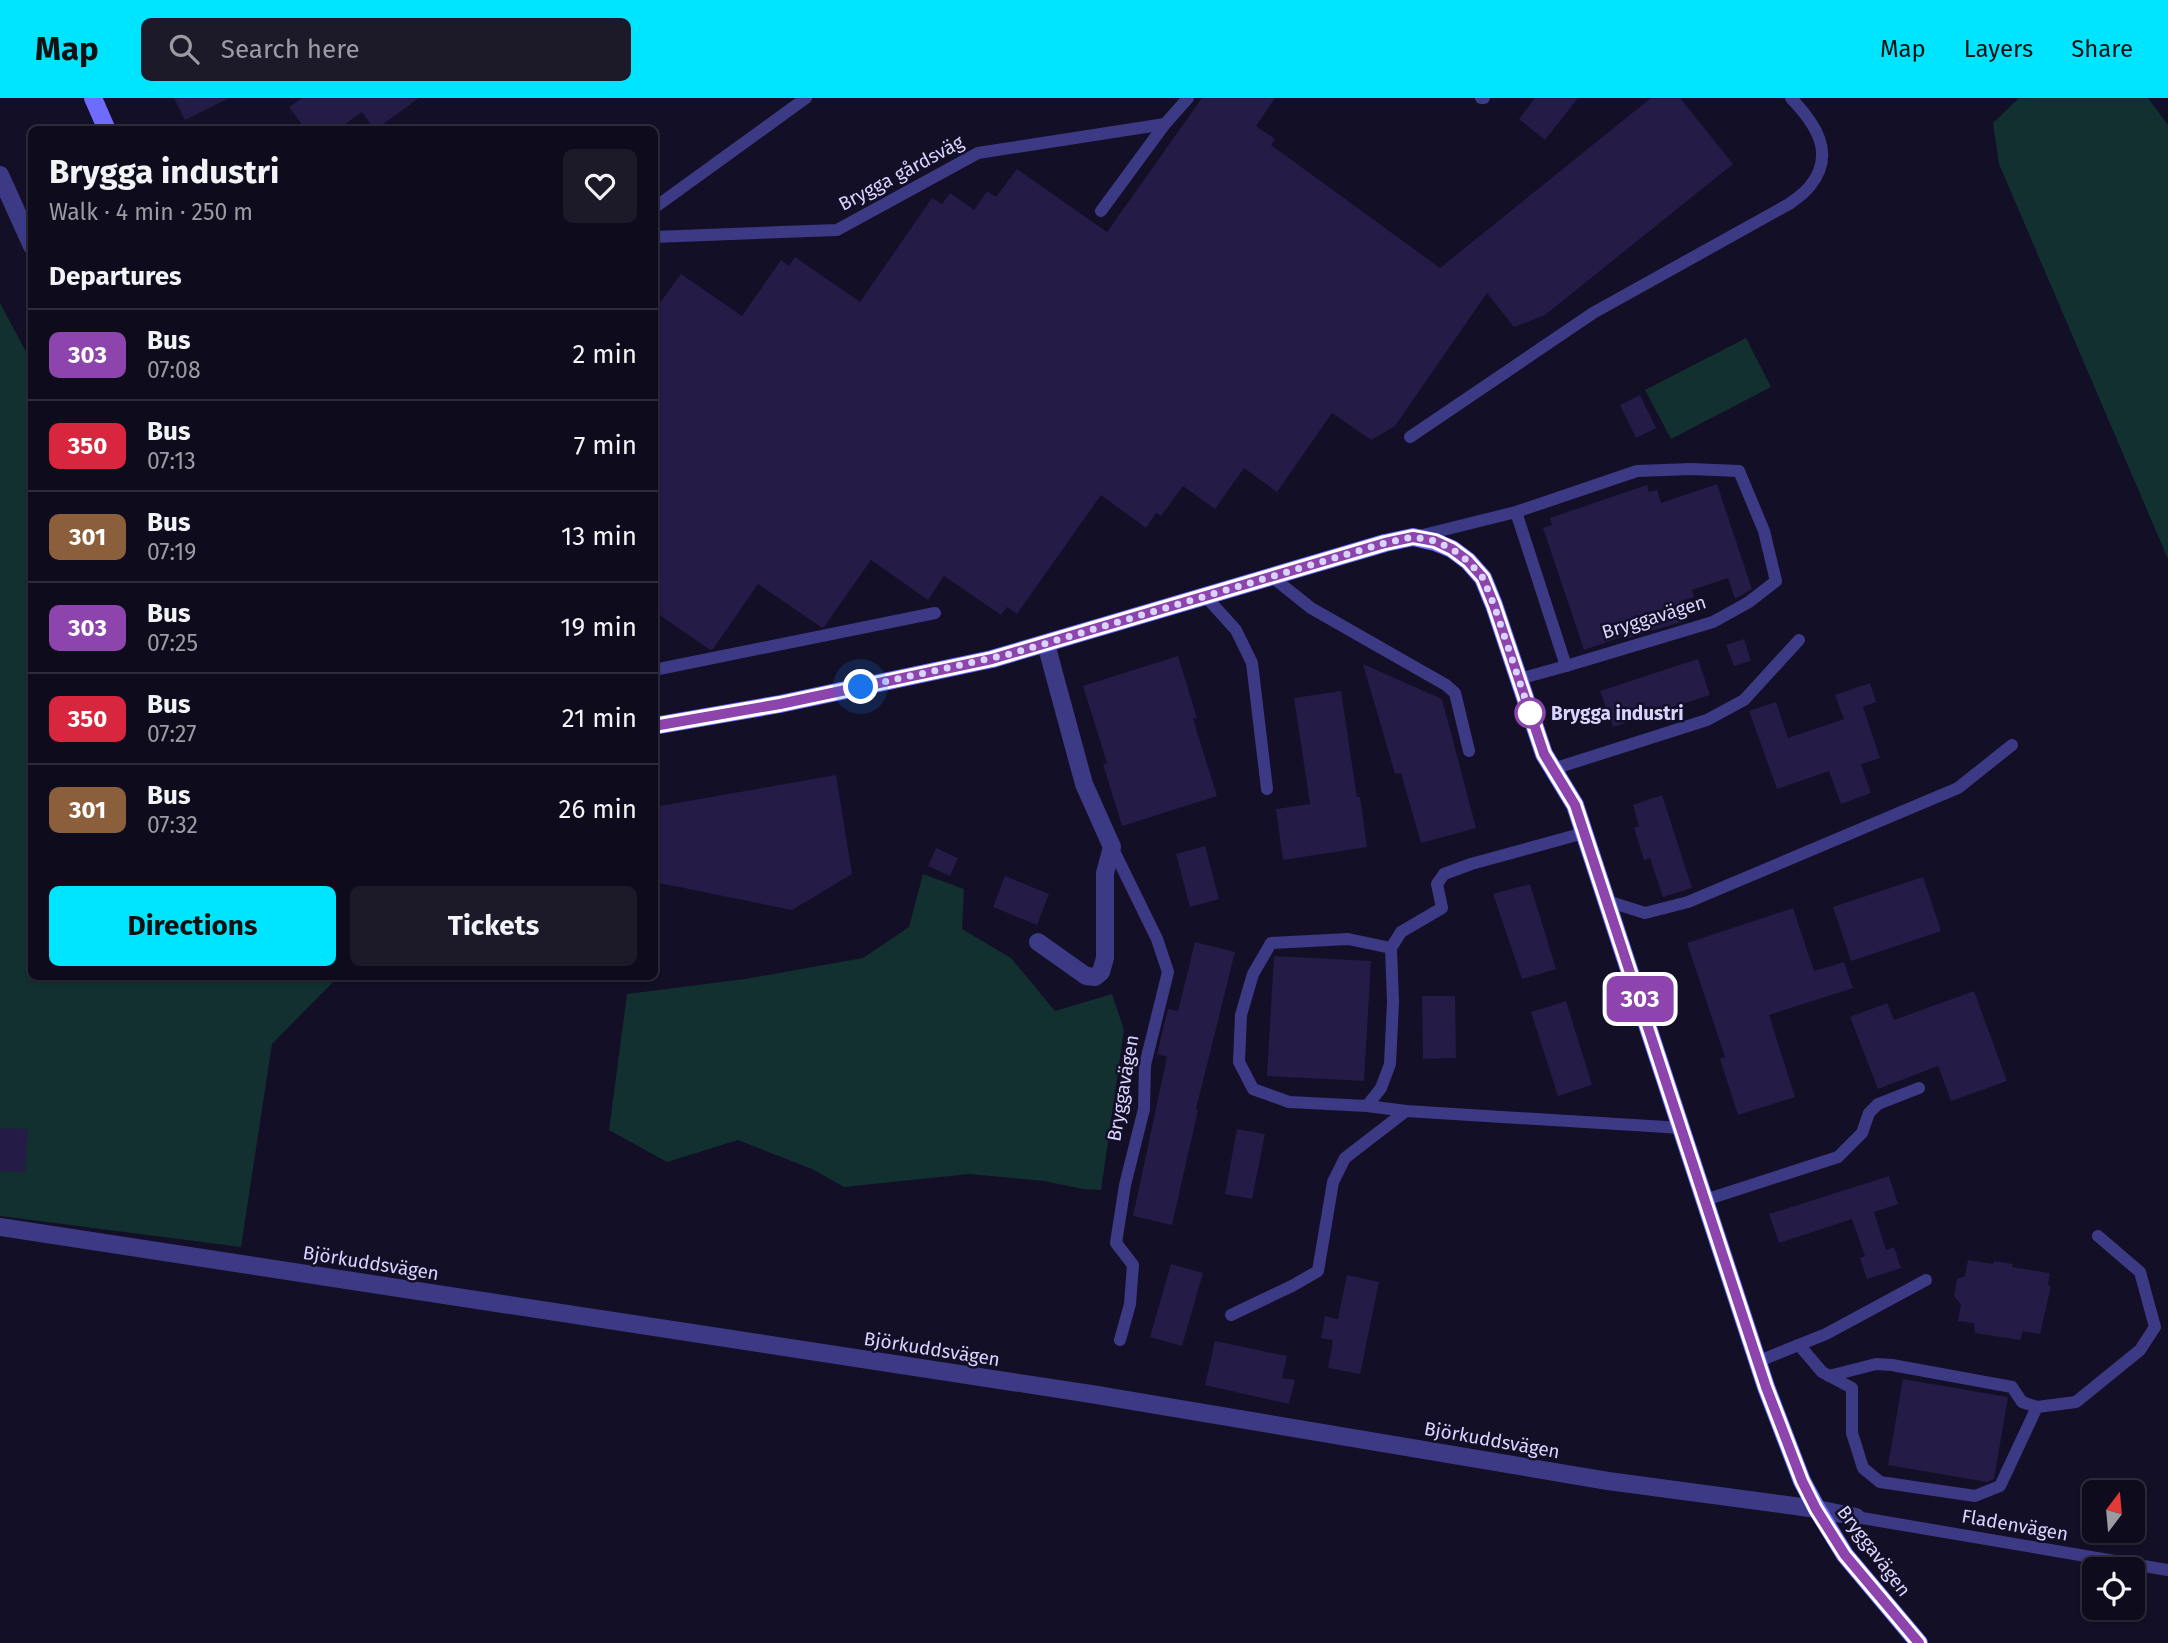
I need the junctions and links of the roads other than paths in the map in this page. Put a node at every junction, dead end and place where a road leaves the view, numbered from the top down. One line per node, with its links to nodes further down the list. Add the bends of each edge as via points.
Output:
1 (93, 98): 6 (main road)
2 (806, 98): 8 (lane)
3 (1188, 98): 5 (lane)
4 (1791, 98): 12 (lane, via 1821,139 1822,158 1810,186 1789,204 1593,313)
5 (1165, 124): 9 (lane); 11 (lane, Brygga gårdsväg, via 978,153 837,230)
6 (105, 126)
7 (0, 175): 10 (street)
8 (658, 205)
9 (1101, 211)
10 (28, 237)
11 (658, 237)
12 (1410, 437)
13 (1516, 512): 14 (lane, Bryggavägen); 20 (lane); 20 (lane, Bryggavägen, via 1637,471 1739,471 1764,531 1776,581 1749,602 1713,622)
14 (1413, 537): 15 (main road, Bryggavägen); 22 (main road, Bryggavägen, via 1452,549 1483,578)
15 (1272, 577): 16 (main road, Bryggavägen); 25 (lane, via 1311,608 1446,685 1455,693)
16 (1206, 597): 19 (main road, Bryggavägen); 27 (lane, via 1236,630 1252,663)
17 (935, 613): 21 (lane)
18 (1799, 640): 26 (lane, via 1744,700 1707,720)
19 (1046, 644): 23 (main road, Bryggavägen, via 793,701); 29 (street, Bryggavägen, via 1084,784)
20 (1566, 666): 22 (lane, Bryggavägen)
21 (658, 669)
22 (1519, 679): 26 (main road, Bryggavägen)
23 (658, 725)
24 (2012, 745): 30 (lane, via 1958,788 1688,902 1646,913)
25 (1469, 751)
26 (1553, 769): 28 (main road, Bryggavägen, via 1575,805)
27 (1267, 789)
28 (1584, 833): 30 (main road, Bryggavägen); 32 (lane, via 1444,874 1437,884 1443,908 1401,932)
29 (1112, 847): 31 (street, via 1105,873 1101,972 1095,978 1086,976); 42 (lane, Bryggavägen, via 1168,972 1145,1065 1144,1109 1116,1243 1133,1265 1130,1304)
30 (1607, 901): 36 (main road, Bryggavägen)
31 (1038, 942)
32 (1391, 948): 34 (lane, via 1390,1064 1381,1088); 34 (lane, via 1348,939 1270,943 1252,974 1241,1015 1238,1062 1253,1089 1289,1102)
33 (1919, 1088): 37 (lane, via 1878,1104 1862,1133 1839,1157)
34 (1367, 1106): 35 (lane)
35 (1406, 1111): 36 (lane); 41 (lane, via 1345,1158 1333,1182 1318,1271)
36 (1682, 1128): 37 (main road, Bryggavägen)
37 (1705, 1200): 44 (main road, Bryggavägen)
38 (0, 1227): 47 (street, Björkuddsvägen, via 1091,1394 1608,1481)
39 (2098, 1236): 46 (lane, via 2140,1272 2155,1327 2140,1350 2076,1402)
40 (1926, 1280): 43 (lane)
41 (1231, 1315)
42 (1120, 1340)
43 (1800, 1346): 44 (lane); 45 (lane)
44 (1759, 1361): 47 (main road, Bryggavägen, via 1789,1449)
45 (1829, 1376): 46 (lane, via 1876,1364 1892,1365 2012,1387 2021,1402); 46 (lane, via 1852,1388 1852,1433 1863,1468 1880,1482 1975,1496 2000,1486)
46 (2037, 1407)
47 (1816, 1509): 48 (street, Björkuddsvägen); 50 (main road, Bryggavägen, via 1845,1555)
48 (1856, 1517): 49 (lane, Fladenvägen)
49 (2168, 1570)
50 (1919, 1643)

